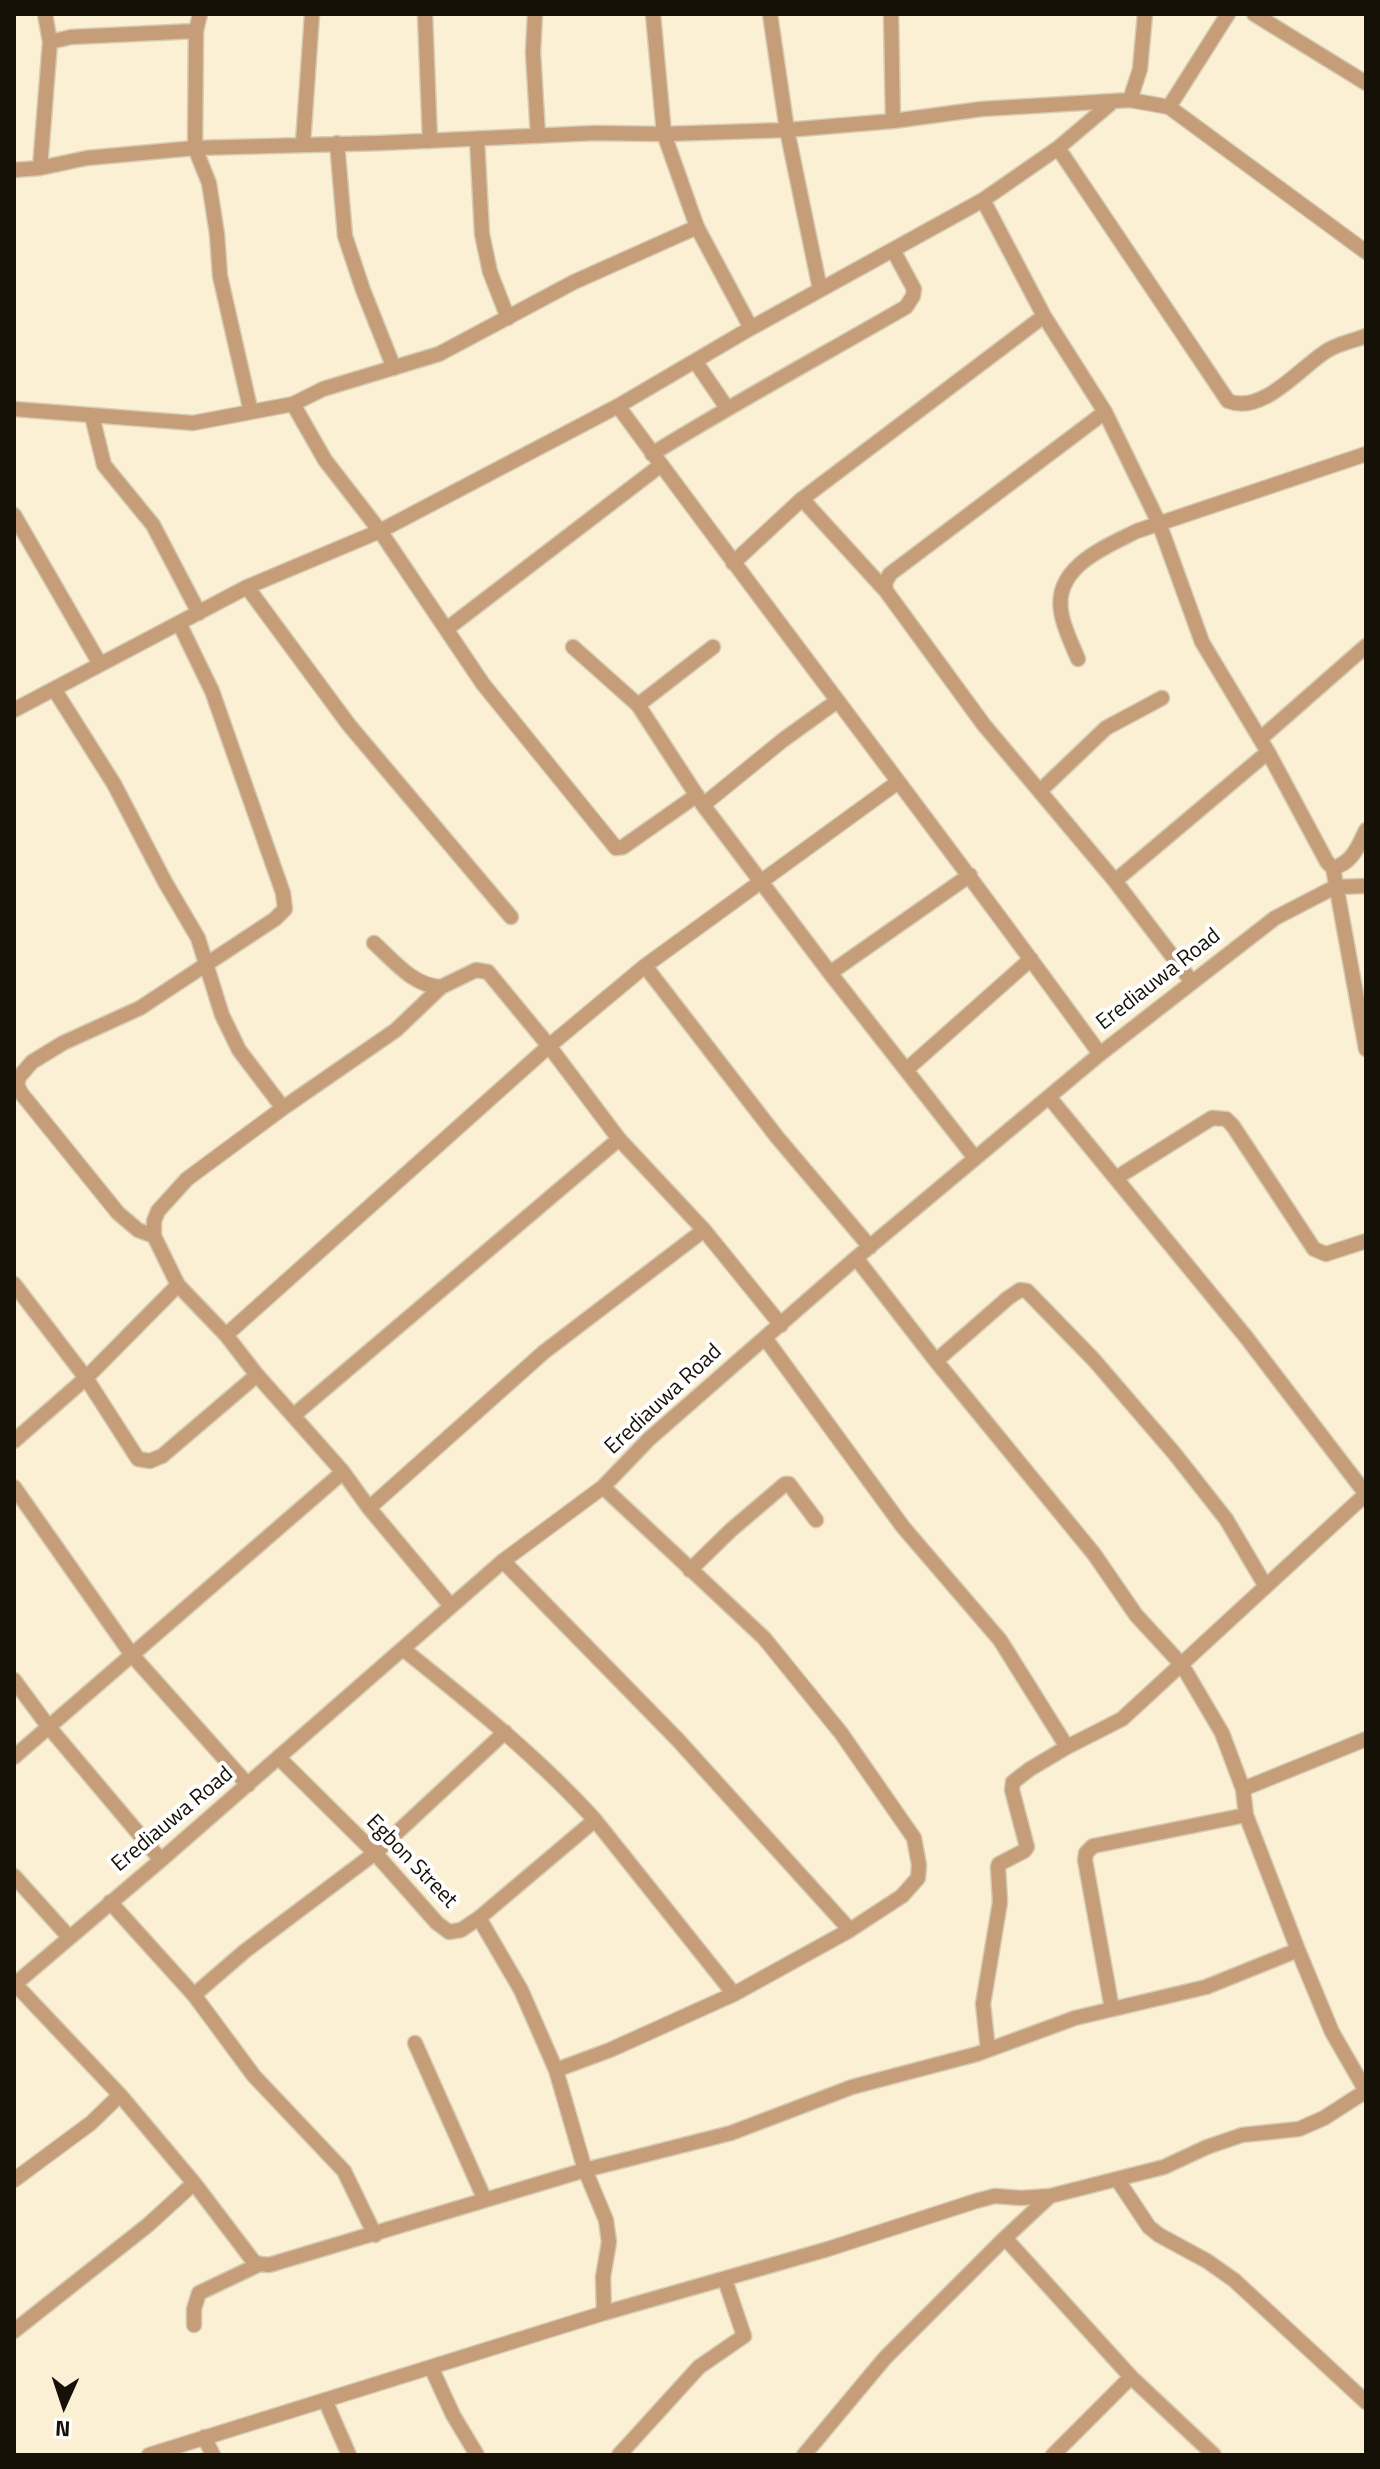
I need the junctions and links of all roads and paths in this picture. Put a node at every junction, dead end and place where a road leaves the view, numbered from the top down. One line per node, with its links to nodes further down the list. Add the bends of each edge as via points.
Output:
1 (45, 14): 13 (street)
2 (200, 14): 12 (street)
3 (312, 14): 23 (street)
4 (425, 14): 22 (street)
5 (535, 14): 20 (street)
6 (653, 14): 19 (street)
7 (770, 14): 18 (street)
8 (891, 14): 17 (street)
9 (1145, 14): 15 (street, via 1140,69)
10 (1228, 14): 16 (street)
11 (1254, 14): 14 (street)
12 (196, 31): 13 (street); 25 (street)
13 (50, 42): 27 (street)
14 (1366, 83)
15 (1123, 101): 16 (street); 17 (street, via 982,109); 26 (street, via 1105,106)
16 (1169, 107): 32 (street)
17 (893, 121): 18 (street)
18 (787, 130): 19 (street); 33 (street)
19 (664, 134): 20 (street); 30 (street)
20 (538, 136): 21 (street)
21 (477, 139): 22 (street); 35 (street, via 482,234)
22 (430, 141): 24 (street)
23 (303, 143): 24 (street); 25 (street)
24 (337, 143): 39 (street, via 345,236)
25 (195, 148): 27 (street); 44 (street, via 209,183 220,276)
26 (1058, 148): 29 (street); 37 (street, via 1228,401 1248,403 1277,391 1327,350)
27 (40, 168): 28 (street)
28 (14, 170)
29 (983, 200): 31 (street); 34 (street)
30 (697, 227): 35 (street); 36 (street)
31 (893, 250): 33 (street); 42 (street, via 914,289 906,307)
32 (1366, 252)
33 (820, 289): 36 (street)
34 (1044, 316): 45 (street); 49 (street)
35 (508, 318): 39 (street, via 439,354)
36 (751, 328): 38 (street)
37 (1366, 336)
38 (695, 361): 41 (street); 42 (street)
39 (394, 368): 40 (street, via 323,389)
40 (293, 404): 44 (street); 52 (street, via 325,460)
41 (618, 406): 48 (street); 52 (street)
42 (727, 408): 48 (street)
43 (14, 409): 46 (street)
44 (251, 412): 46 (street, via 193,423)
45 (1105, 412): 51 (street); 55 (street, via 890,574)
46 (92, 416): 56 (street, via 104,465 153,525)
47 (1366, 454): 51 (street)
48 (657, 459): 53 (street); 58 (street)
49 (802, 499): 53 (street); 55 (street)
50 (14, 515): 63 (street)
51 (1159, 523): 62 (street, via 1103,548 1070,573 1062,588 1061,611); 69 (street, via 1202,642)
52 (380, 531): 54 (street); 58 (street)
53 (733, 563): 66 (street)
54 (247, 587): 56 (street); 80 (street, via 349,725)
55 (886, 591): 71 (street, via 984,725)
56 (199, 613): 57 (street)
57 (179, 623): 63 (street); 83 (street, via 212,691 285,902 275,919)
58 (448, 628): 72 (street, via 483,684 616,848)
59 (1366, 646): 69 (street)
60 (573, 647): 67 (street)
61 (713, 647): 67 (street)
62 (1078, 659)
63 (100, 664): 64 (street)
64 (54, 689): 68 (street); 83 (street, via 114,784 198,938)
65 (1162, 698): 71 (street, via 1106,728)
66 (837, 701): 70 (street); 72 (street)
67 (638, 705): 72 (street)
68 (14, 710)
69 (1264, 745): 74 (street); 76 (street)
70 (898, 782): 75 (street); 77 (street)
71 (1040, 791): 76 (street)
72 (700, 800): 77 (street)
73 (1366, 830): 74 (street, via 1353,856)
74 (1333, 868): 79 (street)
75 (970, 875): 82 (street); 85 (street)
76 (1115, 881): 86 (street)
77 (761, 882): 84 (street); 85 (street)
78 (1366, 886): 79 (street, Erediauwa Road)
79 (1335, 887): 86 (street, Erediauwa Road, via 1275,918); 89 (street)
80 (511, 917)
81 (374, 943): 87 (street, via 417,981)
82 (1031, 959): 90 (street); 91 (street)
83 (206, 965): 93 (street, via 239,1050); 98 (street, via 140,1008 32,1062 17,1085 118,1213)
84 (645, 966): 88 (street); 100 (street)
85 (830, 973): 91 (street)
86 (1192, 982): 90 (street, Erediauwa Road)
87 (441, 987): 88 (street, via 476,970 488,972); 93 (street, via 396,1030)
88 (549, 1046): 94 (street); 105 (street)
89 (1366, 1049)
90 (1100, 1054): 92 (street, Erediauwa Road)
91 (906, 1070): 95 (street)
92 (1049, 1097): 95 (street, Erediauwa Road); 96 (street)
93 (283, 1108): 98 (street, via 187,1179 158,1211)
94 (619, 1139): 97 (street); 110 (street)
95 (975, 1158): 100 (street, Erediauwa Road)
96 (1116, 1178): 99 (street, via 1212,1118 1226,1119 1314,1249 1326,1254); 119 (street, via 1366,1494)
97 (704, 1230): 104 (street); 115 (street, via 544,1352)
98 (154, 1236): 103 (street)
99 (1366, 1241)
100 (870, 1247): 101 (street, Erediauwa Road)
101 (856, 1258): 104 (street, Erediauwa Road); 107 (street)
102 (14, 1284): 109 (street)
103 (178, 1285): 105 (street); 109 (street)
104 (781, 1325): 106 (street, Erediauwa Road)
105 (226, 1335): 108 (street)
106 (765, 1338): 114 (street, Erediauwa Road, via 649,1439); 128 (street, via 903,1527 1000,1640)
107 (936, 1361): 119 (street, via 1008,1298 1027,1291 1174,1453 1226,1519); 123 (street, via 1094,1554 1136,1615)
108 (257, 1375): 109 (street, via 150,1461 138,1459); 110 (street)
109 (86, 1378): 111 (street)
110 (294, 1415): 112 (street)
111 (14, 1441)
112 (343, 1472): 115 (street); 122 (street)
113 (14, 1487): 122 (street)
114 (603, 1487): 117 (street, Erediauwa Road); 118 (street)
115 (369, 1508): 120 (street)
116 (816, 1520): 118 (street, via 785,1484)
117 (503, 1561): 120 (street, Erediauwa Road); 140 (street, via 678,1740)
118 (690, 1570): 140 (street, via 764,1638 841,1733 914,1838 918,1878 902,1896)
119 (1265, 1585): 123 (street)
120 (451, 1606): 121 (street, Erediauwa Road)
121 (403, 1649): 126 (street); 130 (street, Erediauwa Road)
122 (132, 1655): 125 (street); 131 (street)
123 (1182, 1665): 128 (street, via 1122,1719); 132 (street, via 1222,1733)
124 (14, 1680): 125 (street)
125 (48, 1726): 129 (street); 136 (street)
126 (505, 1732): 134 (street); 135 (street)
127 (1366, 1739): 132 (street)
128 (1067, 1747): 148 (street, via 1013,1782 1027,1847 998,1867 1000,1902 983,2004)
129 (14, 1757)
130 (279, 1758): 131 (street, Erediauwa Road); 135 (street, Egbon Street)
131 (248, 1785): 136 (street, Erediauwa Road)
132 (1243, 1789): 133 (street)
133 (1246, 1815): 142 (street); 146 (street, via 1093,1846 1086,1853)
134 (595, 1820): 139 (street, Egbon Street); 144 (street)
135 (375, 1853): 139 (street, Egbon Street, via 449,1932); 145 (street)
136 (161, 1860): 138 (street, Erediauwa Road)
137 (14, 1876): 141 (street)
138 (110, 1902): 141 (street, Erediauwa Road); 145 (street)
139 (479, 1918): 149 (street, via 521,1990)
140 (850, 1930): 144 (street)
141 (69, 1937): 143 (street, Erediauwa Road)
142 (1298, 1950): 146 (street, via 1206,1987); 150 (street, via 1332,2032)
143 (15, 1985): 151 (street)
144 (734, 1994): 149 (street)
145 (194, 1995): 158 (street, via 254,2076 344,2171)
146 (1112, 2009): 148 (street)
147 (415, 2043): 157 (street)
148 (988, 2050): 152 (street, via 852,2087 731,2133)
149 (556, 2070): 152 (street)
150 (1366, 2091): 153 (street, via 1299,2129 1242,2135 1164,2167)
151 (120, 2095): 154 (street); 155 (street)
152 (585, 2170): 157 (street); 162 (street, via 606,2220 609,2242)
153 (1117, 2179): 156 (street); 168 (street, via 1149,2227 1234,2280)
154 (14, 2180)
155 (194, 2183): 160 (street); 164 (street)
156 (1050, 2196): 159 (street); 161 (street, via 995,2196)
157 (485, 2200): 158 (street)
158 (375, 2235): 160 (street)
159 (1005, 2238): 166 (street); 176 (street, via 885,2358)
160 (260, 2264): 163 (street, via 199,2293)
161 (725, 2280): 162 (street); 175 (street, via 744,2336 699,2367)
162 (604, 2313): 165 (street)
163 (194, 2325)
164 (14, 2331)
165 (431, 2367): 167 (street); 174 (street)
166 (1131, 2377): 170 (street); 177 (street)
167 (325, 2400): 169 (street); 173 (street)
168 (1366, 2402)
169 (204, 2437): 171 (street); 172 (street)
170 (1208, 2453)
171 (149, 2455)
172 (213, 2455)
173 (349, 2455)
174 (477, 2455)
175 (619, 2455)
176 (804, 2455)
177 (1053, 2455)

